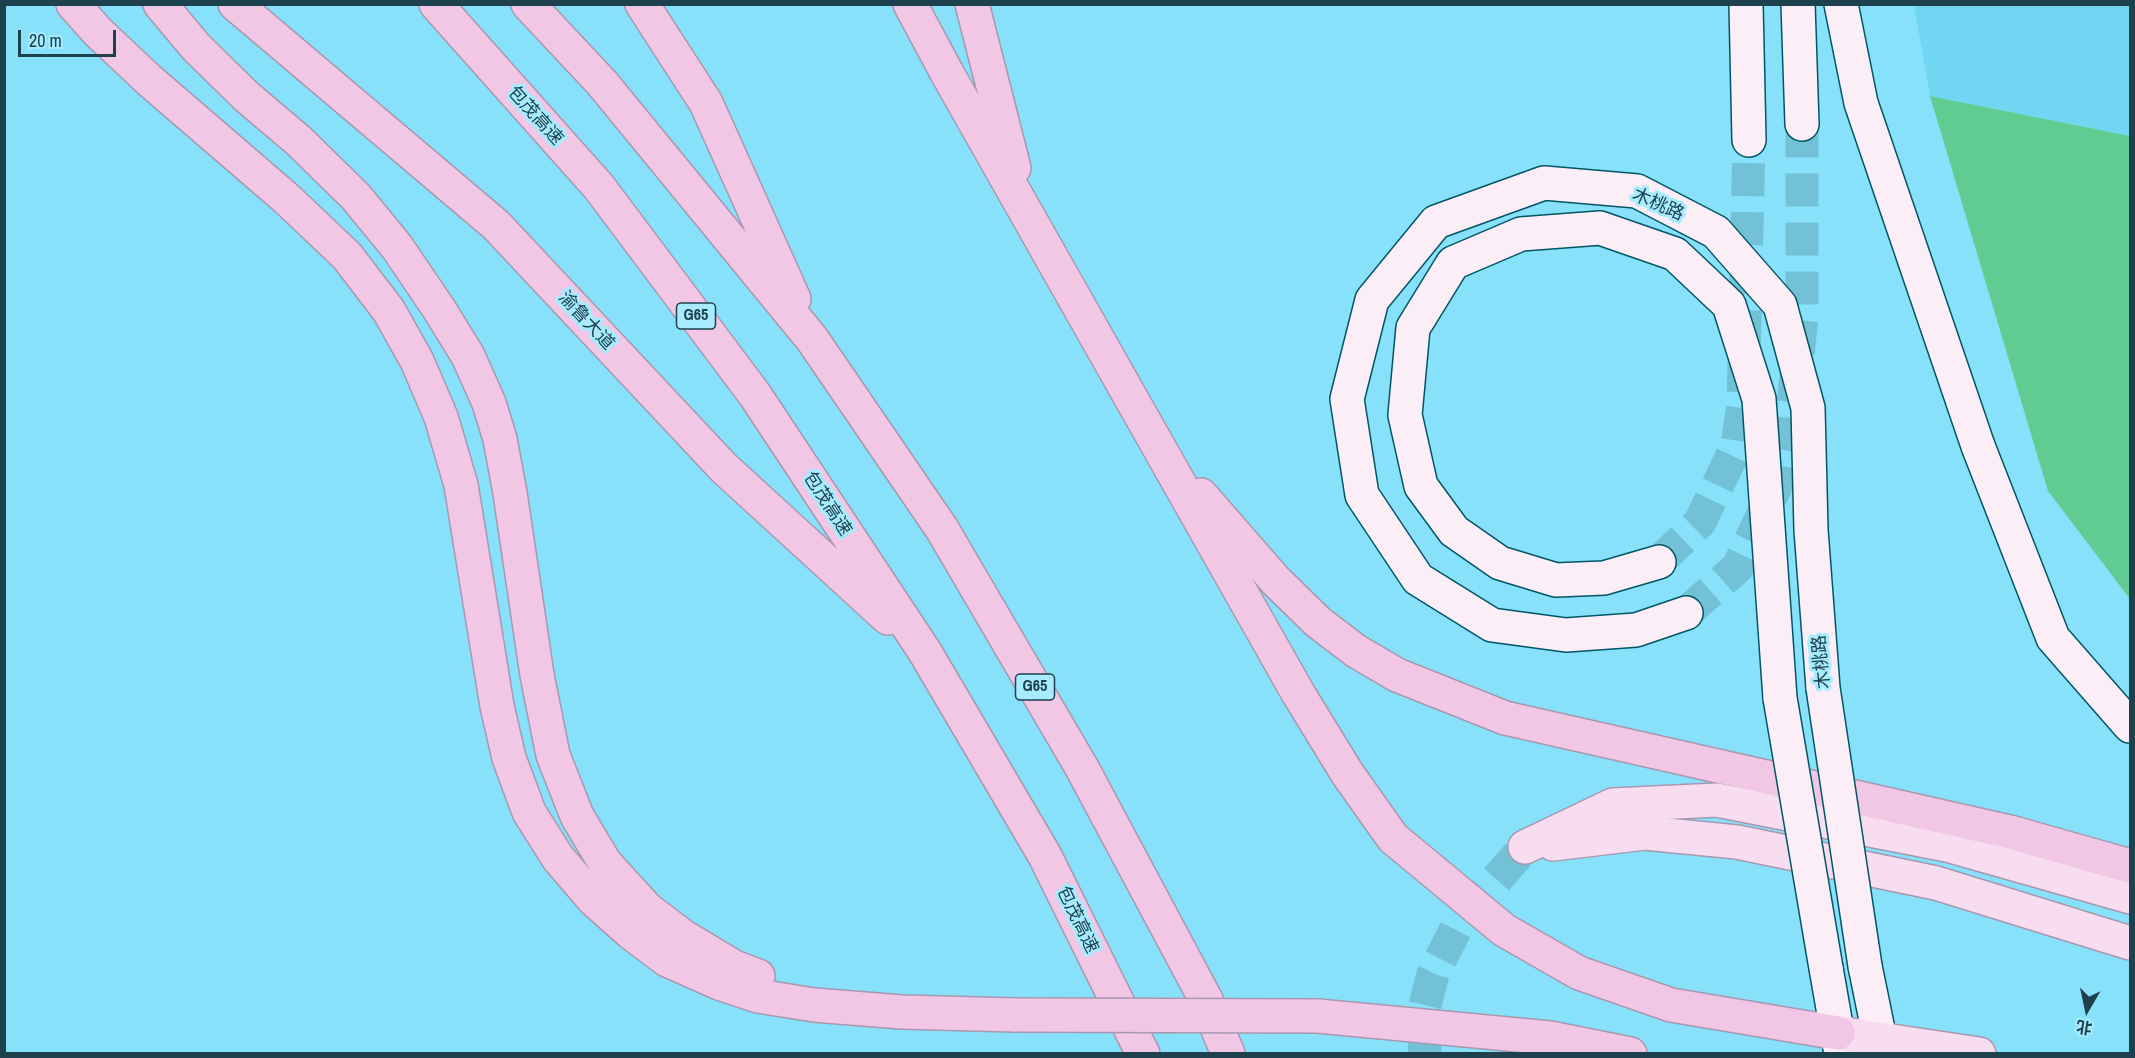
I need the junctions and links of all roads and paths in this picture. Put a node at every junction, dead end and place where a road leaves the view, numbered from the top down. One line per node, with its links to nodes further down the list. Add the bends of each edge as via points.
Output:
1 (73, 4): 24 (highway, via 148,80 347,256 389,311 417,361 441,417 461,485 508,758 529,812 558,858 594,900 667,960 758,996)
2 (160, 4): 24 (highway, via 247,98 299,141 356,197 397,247 468,356 500,439 553,755 577,816 605,862 647,909 734,967 787,987)
3 (235, 4): 19 (highway, 渝鲁大道, via 496,225 724,468)
4 (436, 4): 19 (highway, 包茂高速 / G65, via 607,196 755,395)
5 (528, 4): 15 (highway, G65, via 602,83)
6 (642, 4): 15 (highway, via 706,103)
7 (910, 4): 14 (highway)
8 (972, 4): 14 (highway)
9 (1746, 4): 13 (street)
10 (1798, 4): 12 (street)
11 (1840, 4): 20 (street, via 1861,103 1978,446 2053,638)
12 (1802, 124)
13 (1749, 140)
14 (1024, 208): 16 (highway)
15 (812, 339): 29 (highway, G65, via 942,529 1076,758 1206,1000)
16 (1154, 440): 21 (highway, via 1276,581 1318,622 1397,675 1505,717 2010,832); 26 (highway, via 1298,693 1393,838 1504,930 1579,973 1671,1005)
17 (1659, 562): 26 (street, bridge, via 1604,578 1556,580 1500,563 1454,531 1420,486 1405,415 1413,328 1453,263 1521,234 1600,228 1675,254 1729,305 1758,399 1780,698)
18 (1686, 613): 27 (street, 木桃路, bridge, via 1636,630 1566,635 1492,625 1418,579 1362,495 1347,399 1372,300 1436,222 1544,183 1636,191 1716,232 1780,305 1808,408 1811,530 1823,688 1865,966)
19 (925, 652): 28 (highway, 包茂高速 / G65, via 1045,856)
20 (2130, 726)
21 (2130, 866)
22 (2130, 897): 23 (main road, via 1947,845 1717,800 1613,806 1525,847 1644,833 1737,842 1936,884)
23 (2130, 943)
24 (902, 1012): 25 (highway, bridge)
25 (1318, 1016): 30 (highway); 31 (highway, via 1550,1038)
26 (1839, 1043): 27 (main road)
27 (1882, 1046): 32 (main road)
28 (1143, 1053)
29 (1228, 1053)
30 (1476, 1053)
31 (1630, 1053)
32 (1979, 1053)

